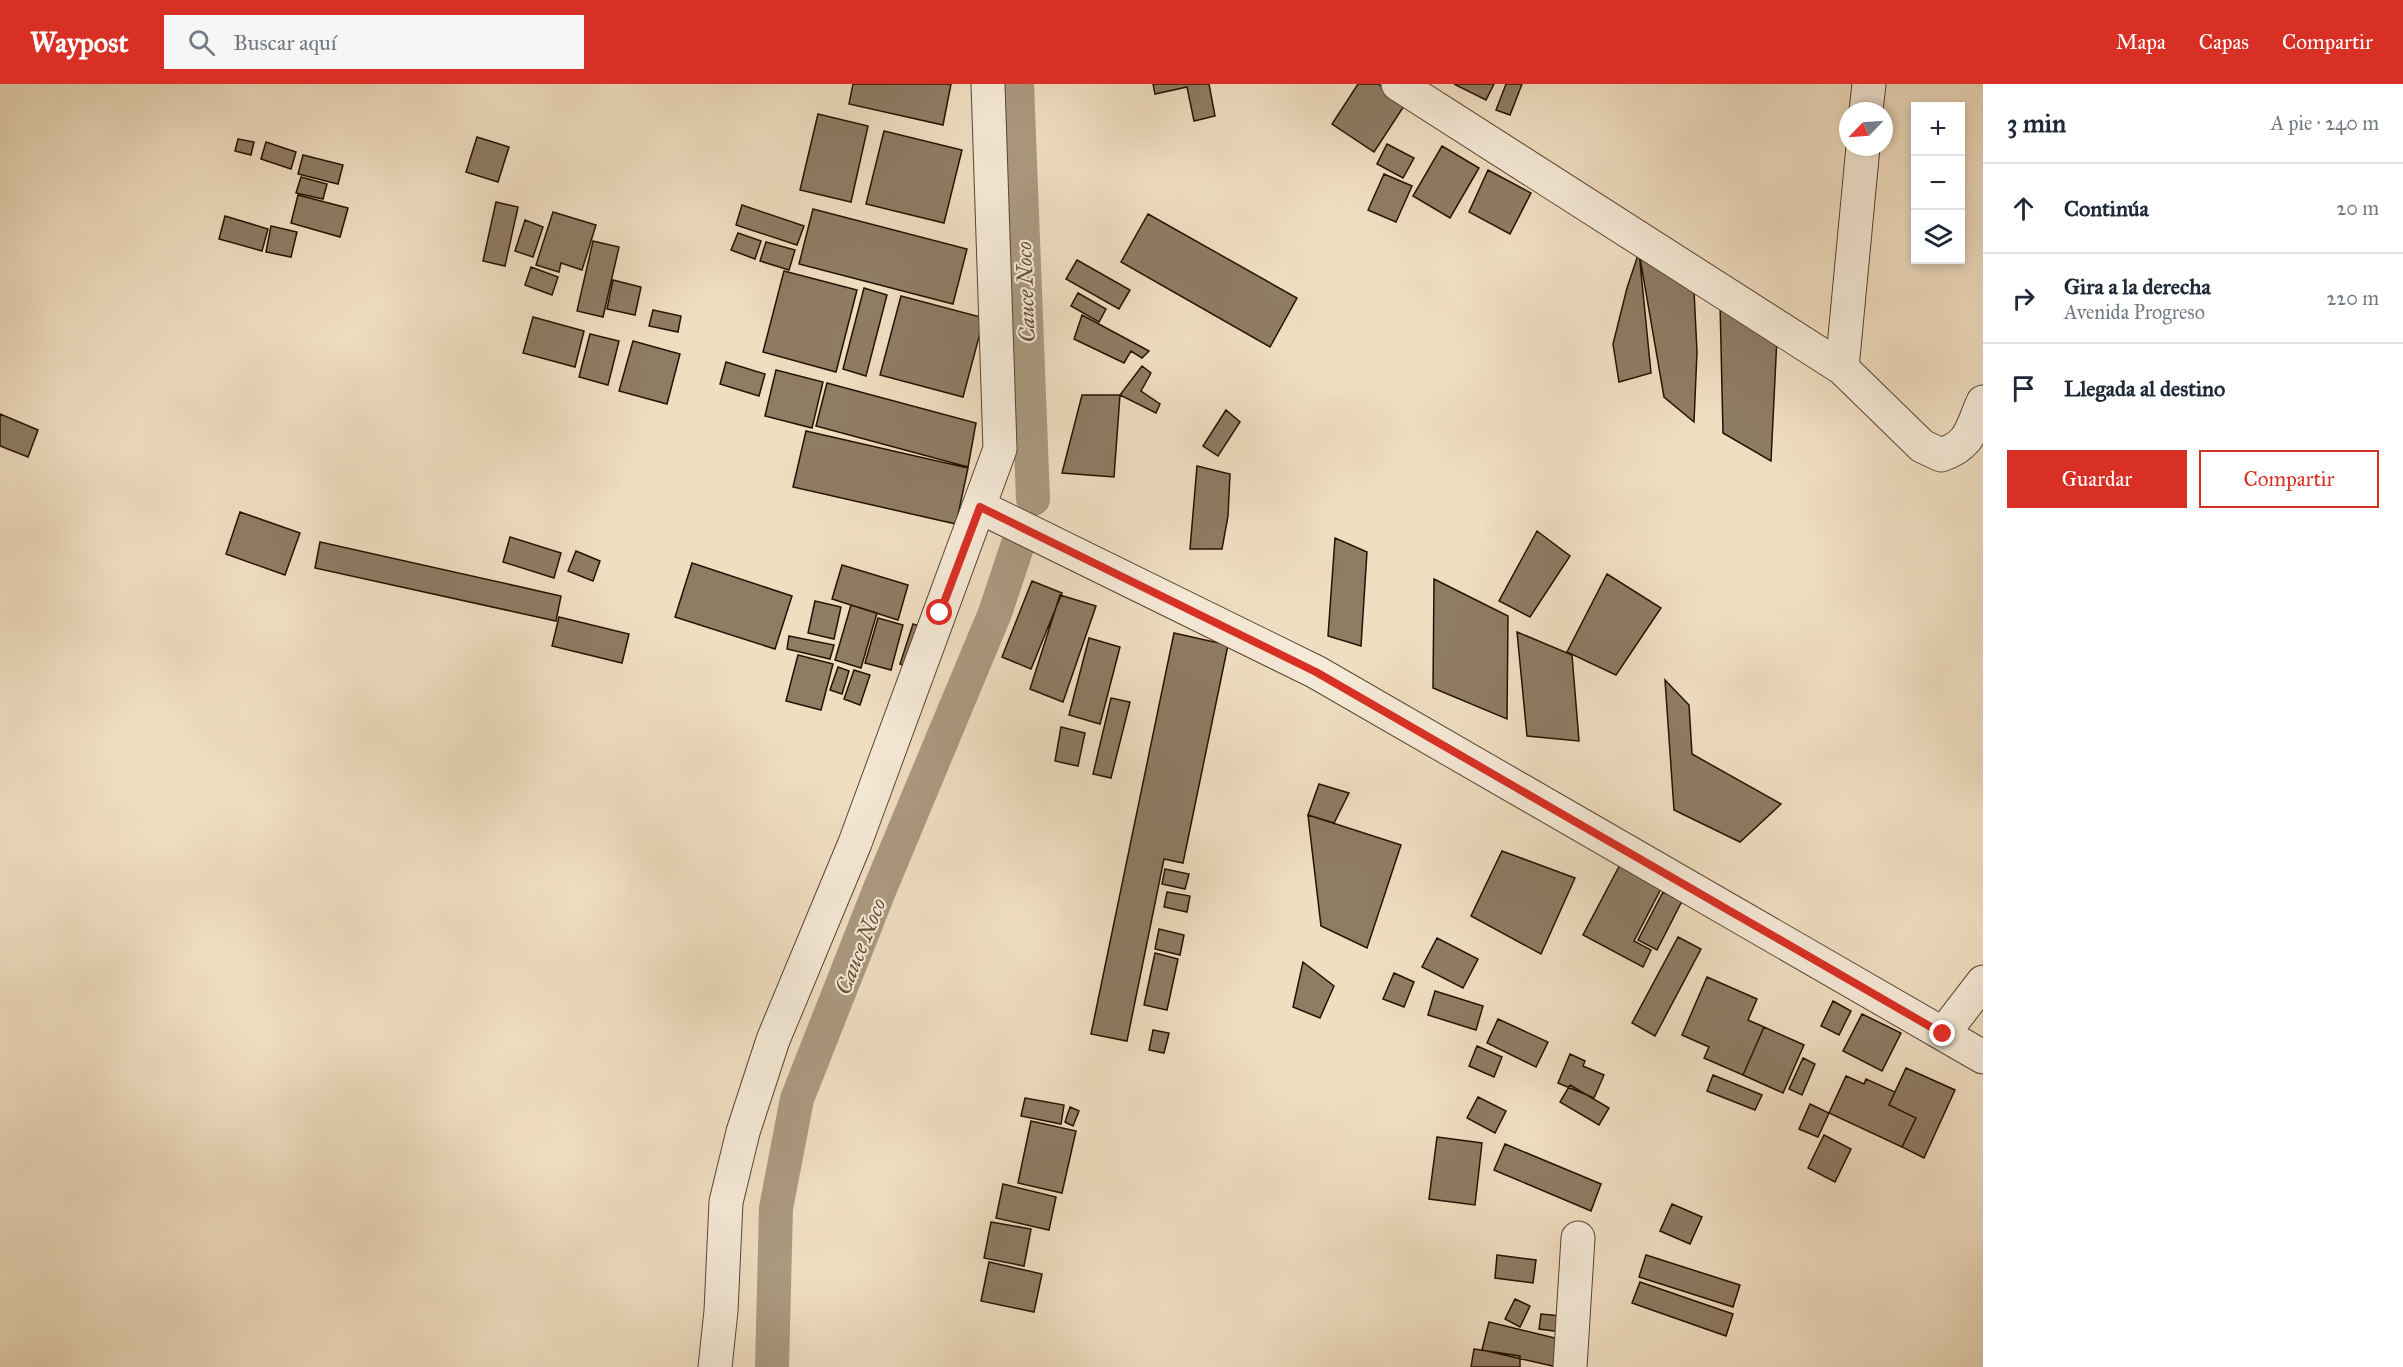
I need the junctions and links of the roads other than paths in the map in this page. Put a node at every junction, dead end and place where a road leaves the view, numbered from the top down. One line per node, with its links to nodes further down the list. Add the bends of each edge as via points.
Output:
1 (988, 84): 8 (street, via 1000,449)
2 (1398, 84): 6 (street)
3 (1869, 84): 4 (street)
4 (1867, 102)
5 (1862, 156): 6 (street)
6 (1842, 368): 7 (street, via 1922,446 1941,454 1956,450 1968,438)
7 (1983, 402)
8 (980, 507): 10 (street, via 1316,672); 13 (street, via 855,843 773,1040 743,1132 726,1202)
9 (1983, 982): 10 (street)
10 (1943, 1034): 11 (street)
11 (1983, 1057)
12 (1578, 1238): 14 (street)
13 (715, 1367)
14 (1570, 1367)

